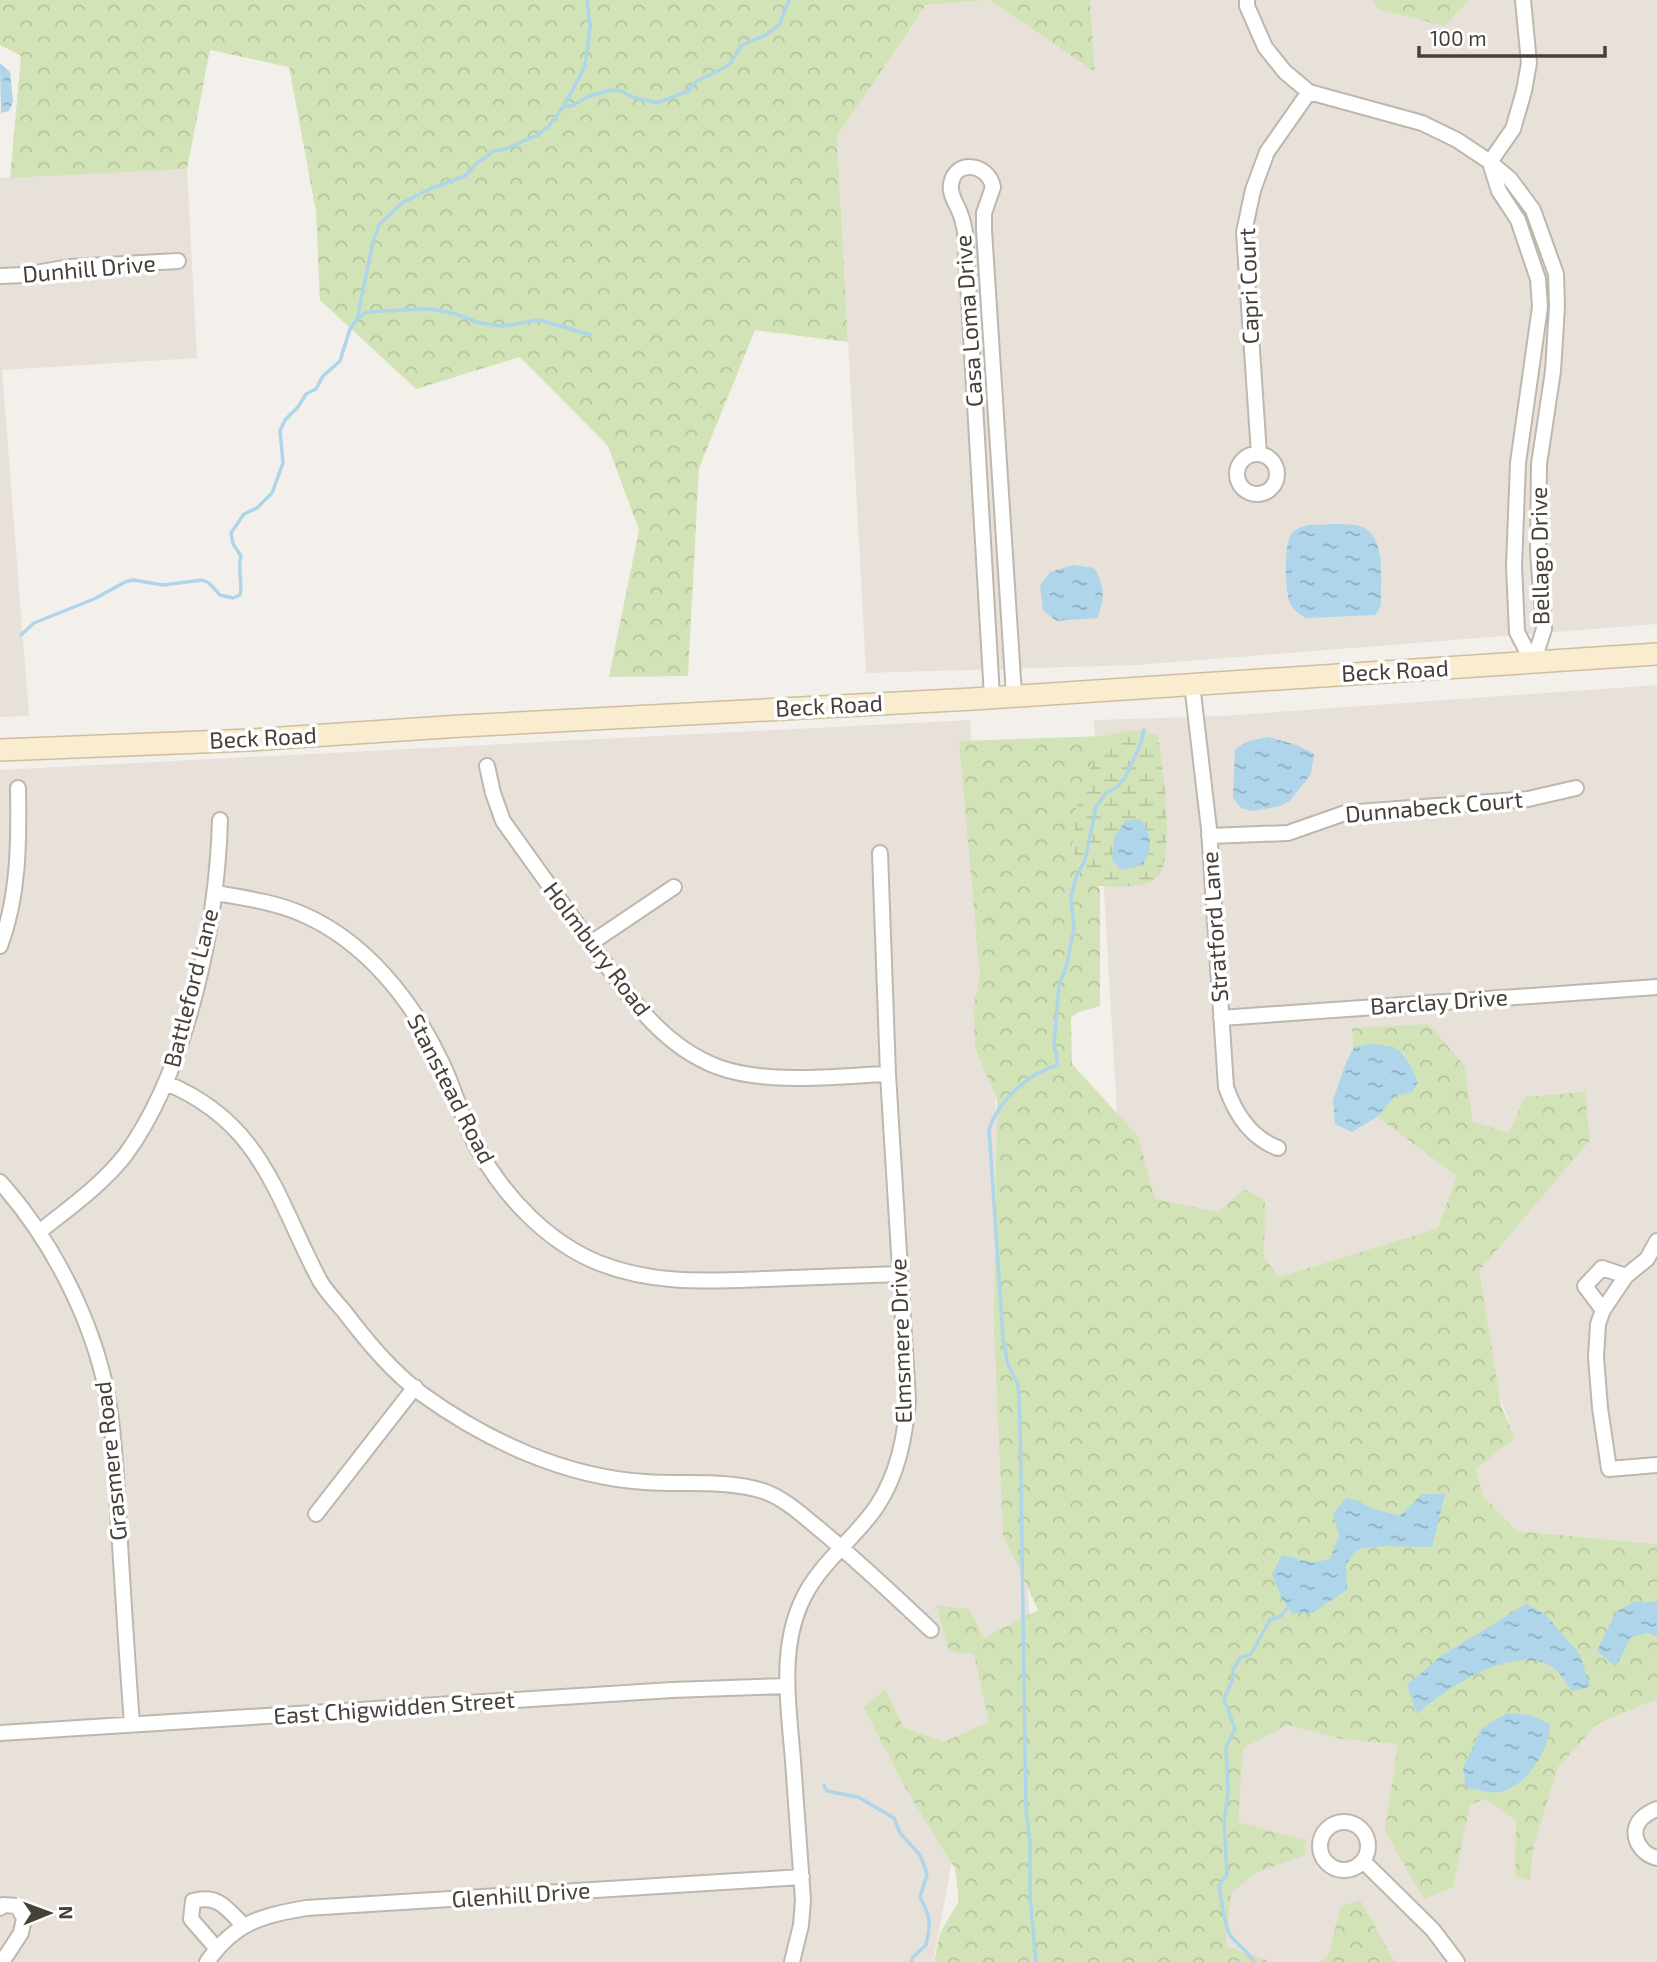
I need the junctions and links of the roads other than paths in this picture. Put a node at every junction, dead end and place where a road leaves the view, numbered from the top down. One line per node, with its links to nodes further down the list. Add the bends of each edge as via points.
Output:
1 (1247, 0): 3 (street, Bellago Drive, via 1265,47 1284,72)
2 (1523, 0): 4 (street, via 1529,63 1524,91 1513,129)
3 (1309, 92): 4 (street, Bellago Drive, via 1423,123); 7 (street, Capri Court, via 1267,152 1252,190 1244,232)
4 (1490, 162): 9 (street, Bellago Drive, via 1499,191 1518,219 1538,279 1540,307 1517,463 1514,566 1517,632); 9 (street, Bellago Drive, via 1510,179 1533,210 1556,274 1553,371 1539,464 1538,552 1544,629)
5 (178, 261): 6 (street, Dunhill Drive)
6 (0, 276)
7 (1259, 454)
8 (1657, 654): 9 (main road, Beck Road)
9 (1533, 663): 10 (main road, Beck Road)
10 (1192, 684): 11 (main road, Beck Road); 17 (street, Stratford Lane)
11 (1003, 696): 11 (street, Casa Loma Drive, via 984,230 993,187 983,169 969,167 957,173 951,193 965,232); 12 (main road, Beck Road, via 251,740)
12 (0, 750)
13 (487, 765): 21 (street, Holmbury Road, via 503,821)
14 (18, 788): 22 (street, via 16,876)
15 (1576, 788): 17 (street, Dunnabeck Court, via 1528,799 1345,813 1287,833)
16 (220, 820): 20 (street, Battleford Lane)
17 (1209, 836): 24 (street, Stratford Lane)
18 (880, 853): 25 (street, Elmsmere Drive)
19 (674, 887): 21 (street)
20 (215, 893): 26 (street, Battleford Lane, via 196,987); 31 (street, Stanstead Road, via 302,914 348,939 393,984 417,1017 442,1063 477,1148 511,1199 550,1236 598,1263 679,1282)
21 (591, 943): 25 (street, Holmbury Road, via 650,1021 681,1046 719,1067 771,1077)
22 (0, 946)
23 (1657, 987): 24 (street, Barclay Drive)
24 (1222, 1017): 27 (street, Stratford Lane, via 1226,1087 1233,1108 1264,1142)
25 (888, 1074): 31 (street, Elmsmere Drive)
26 (166, 1083): 29 (street, Battleford Lane, via 125,1155); 34 (street, via 212,1107 253,1151 271,1177 321,1283 373,1348)
27 (1278, 1148)
28 (0, 1182): 29 (street, Grasmere Road)
29 (40, 1232): 40 (street, Grasmere Road, via 69,1284 97,1354 107,1395)
30 (1657, 1241): 32 (street, via 1647,1259)
31 (899, 1274): 37 (street, Elmsmere Drive, via 908,1400 905,1430 890,1485)
32 (1626, 1276): 33 (street); 33 (street, via 1602,1268 1585,1286)
33 (1603, 1310): 35 (street, via 1596,1357 1609,1469)
34 (415, 1387): 36 (street); 37 (street, via 476,1430 552,1463 609,1478 727,1485 766,1492 785,1501)
35 (1657, 1465)
36 (316, 1514)
37 (841, 1547): 38 (street); 39 (street, Elmsmere Drive, via 800,1604 789,1648)
38 (932, 1630)
39 (787, 1686): 40 (street, East Chigwidden Street); 45 (street, Elmsmere Drive)
40 (132, 1724): 41 (street, East Chigwidden Street)
41 (0, 1732)
42 (1657, 1809): 43 (street, via 1641,1819 1635,1836 1641,1849)
43 (1657, 1858)
44 (1363, 1861): 52 (street, via 1433,1931)
45 (802, 1877): 47 (street, Glenhill Drive, via 306,1908 259,1917); 51 (street, Elmsmere Drive, via 802,1925)
46 (0, 1908): 49 (street, via 17,1906 24,1918 21,1933)
47 (244, 1926): 48 (street, Glenhill Drive); 48 (street, via 220,1902 207,1897 193,1901 191,1919)
48 (217, 1949): 50 (street, Glenhill Drive)
49 (2, 1962)
50 (207, 1962)
51 (792, 1962)
52 (1457, 1962)

